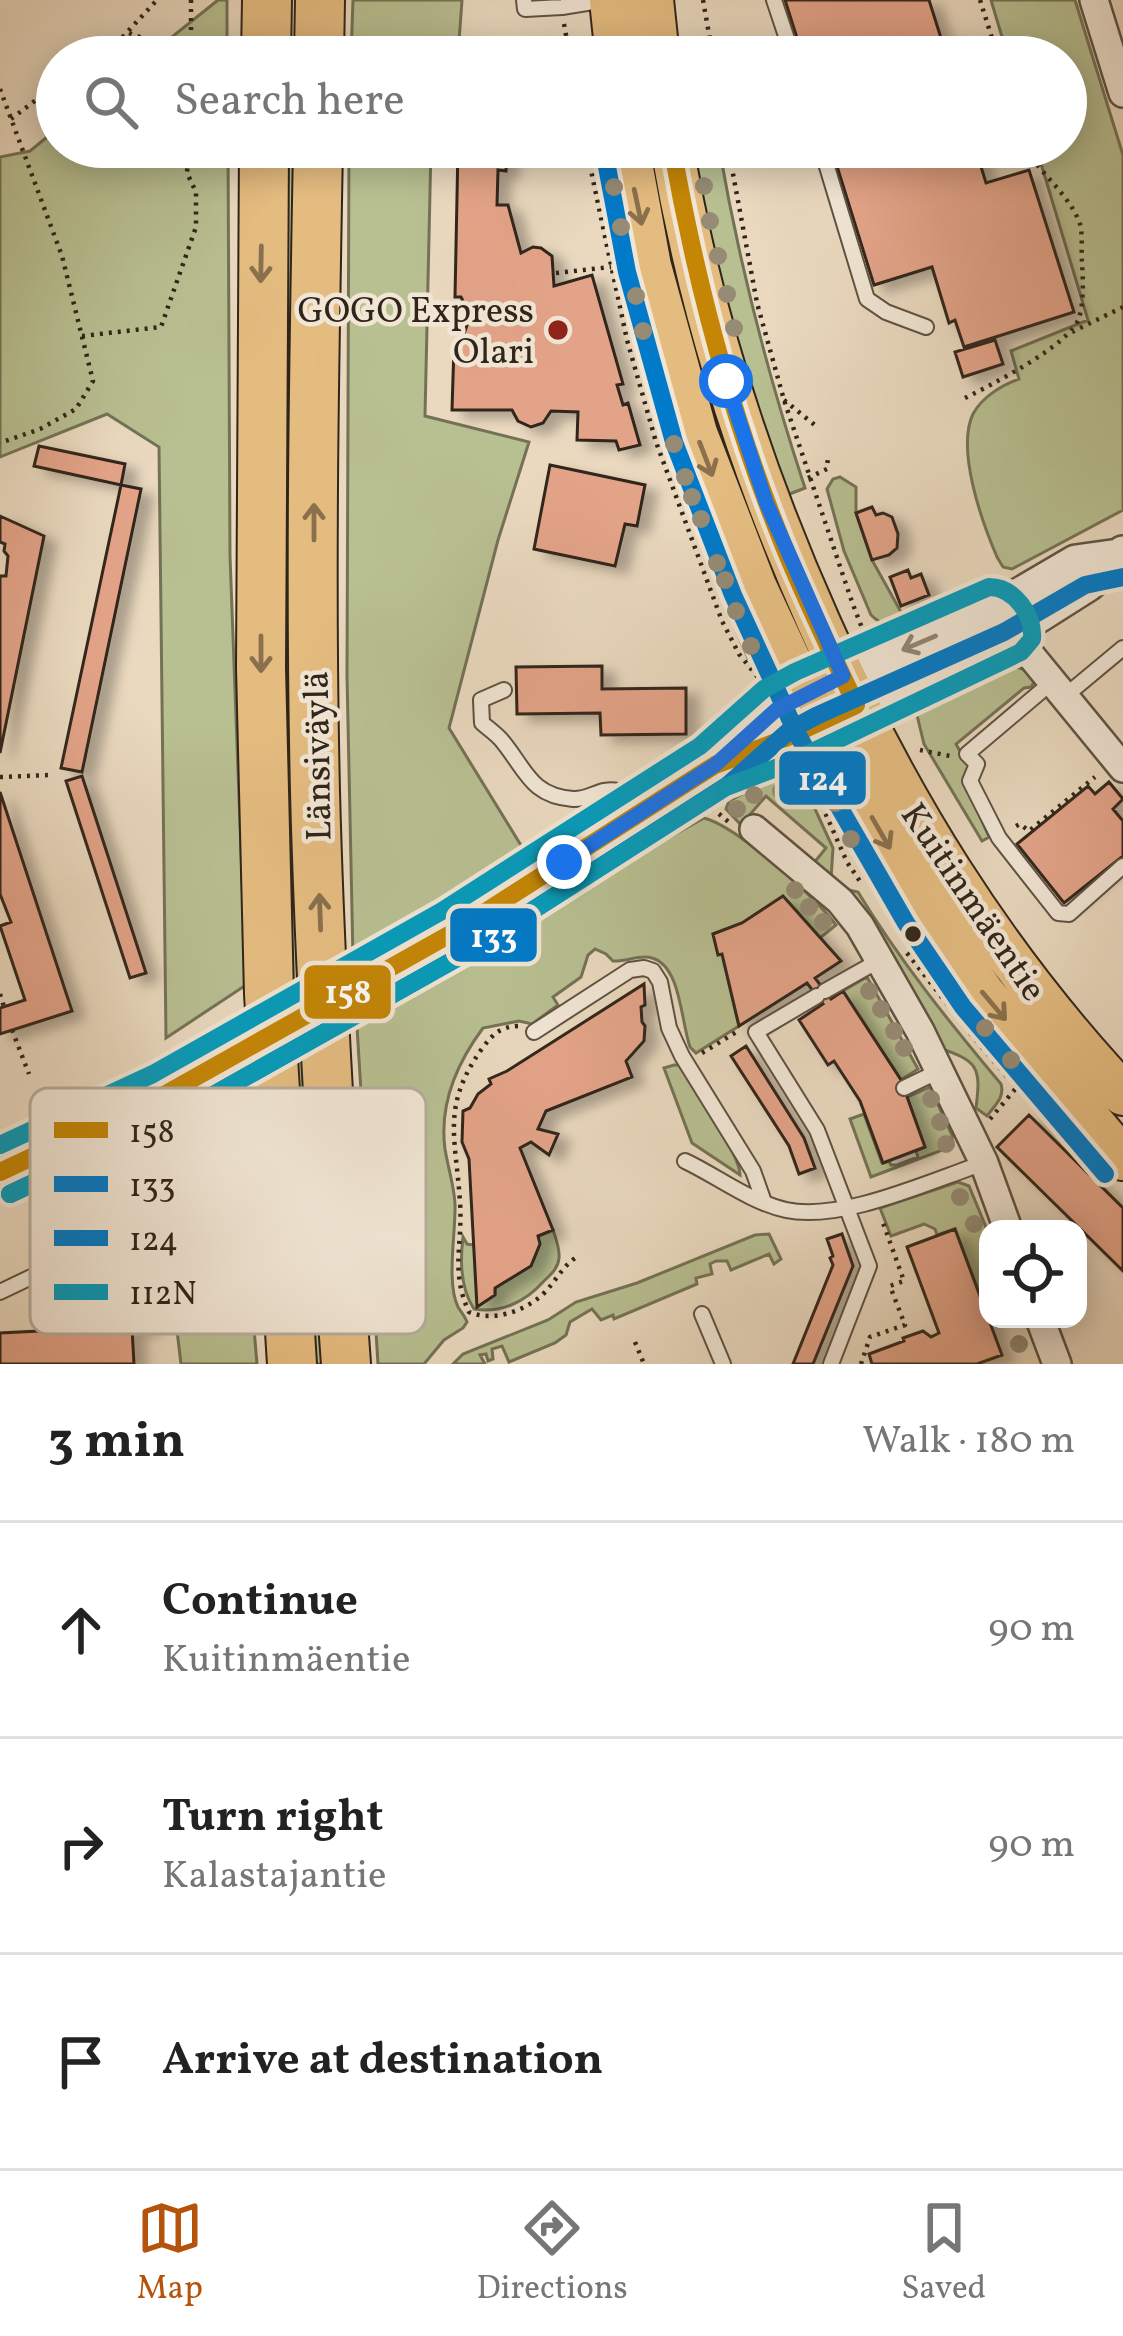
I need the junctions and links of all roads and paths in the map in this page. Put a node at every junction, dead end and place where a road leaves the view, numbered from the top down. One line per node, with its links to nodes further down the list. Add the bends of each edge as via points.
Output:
1 (157, 0): 13 (path)
2 (191, 0): 16 (path)
3 (267, 0): 17 (highway)
4 (320, 0): 18 (highway)
5 (608, 0): 12 (lane); 20 (main road)
6 (652, 0): 21 (main road)
7 (703, 0): 22 (path)
8 (774, 0): 23 (lane)
9 (980, 0): 24 (path)
10 (1094, 0): 26 (street)
11 (525, 4): 12 (lane)
12 (562, 7): 19 (path)
13 (128, 32): 14 (path); 15 (path)
14 (124, 36)
15 (138, 36)
16 (191, 36)
17 (266, 36)
18 (319, 36)
19 (567, 36)
20 (614, 36)
21 (656, 36)
22 (709, 36)
23 (786, 36)
24 (991, 36)
25 (0, 89): 28 (path)
26 (1123, 93)
27 (36, 100): 28 (path)
28 (11, 119): 42 (path)
29 (188, 168): 42 (path, via 196,227 161,327)
30 (264, 168): 77 (highway, Länsiväylä, one-way to 77, via 261,668)
31 (318, 168): 78 (highway, Länsiväylä, one-way to 31, via 315,790)
32 (632, 168): 55 (main road, Kuitinmäentie, one-way to 55, via 696,433 755,586)
33 (676, 168): 55 (main road, Kuitinmäentie, via 726,381)
34 (732, 168): 44 (path)
35 (826, 168): 40 (lane, via 867,299)
36 (1038, 168): 41 (path, via 1080,225 1083,278)
37 (610, 267): 38 (path)
38 (556, 273)
39 (1123, 307): 41 (path)
40 (926, 327)
41 (1072, 332): 43 (path)
42 (82, 336): 46 (path, via 93,381 76,409)
43 (964, 398)
44 (784, 400): 45 (path); 48 (path)
45 (816, 426)
46 (0, 443)
47 (828, 456): 48 (path, via 827,470)
48 (808, 478): 51 (path)
49 (1121, 554): 50 (street, via 1076,562)
50 (1002, 620): 54 (street); 55 (street)
51 (873, 640)
52 (1123, 648): 54 (lane)
53 (504, 690): 61 (lane, via 481,700 482,723 528,780 580,800 618,791)
54 (1058, 690): 57 (lane); 58 (street)
55 (831, 699): 61 (main road, via 776,710 715,765); 81 (main road, Kuitinmäentie, via 881,756 990,933); 84 (main road, Kuitinmäentie, one-way to 84, via 927,910 983,993)
56 (916, 749): 57 (path)
57 (968, 754): 63 (lane, via 977,764 970,781)
58 (1121, 766): 63 (path, via 1086,781 1030,831 1020,824)
59 (49, 776): 60 (path)
60 (0, 777)
61 (634, 817): 66 (main road)
62 (754, 829): 65 (street, via 840,901)
63 (998, 835): 64 (lane, via 1058,913 1070,914)
64 (1123, 866)
65 (880, 960): 74 (street); 89 (lane, via 756,1032 817,1130)
66 (356, 986)
67 (0, 994): 68 (path)
68 (4, 1007)
69 (12, 1030): 75 (path)
70 (735, 1031): 73 (path)
71 (534, 1032): 88 (lane, via 630,970 652,971 682,1057); 91 (path, via 493,1032 454,1106 459,1292 469,1312 500,1316 542,1295)
72 (249, 1049): 76 (main road)
73 (708, 1049)
74 (939, 1071): 79 (lane); 82 (street)
75 (29, 1074)
76 (177, 1088)
77 (274, 1088)
78 (328, 1088)
79 (904, 1088)
80 (1017, 1088): 82 (path)
81 (1123, 1094)
82 (978, 1150): 87 (lane); 90 (street)
83 (30, 1158): 86 (main road)
84 (1123, 1159)
85 (685, 1161): 88 (lane)
86 (0, 1172)
87 (875, 1200): 89 (lane); 104 (path, via 904,1281 890,1286 904,1325 870,1337)
88 (764, 1202): 89 (lane, via 820,1212)
89 (848, 1207): 103 (lane, via 868,1266)
90 (1005, 1220)
91 (575, 1258)
92 (30, 1278): 93 (lane)
93 (0, 1292)
94 (702, 1314): 102 (lane)
95 (1043, 1328): 105 (street)
96 (290, 1334): 99 (highway, Länsiväylä, one-way to 99)
97 (344, 1334): 100 (highway, Länsiväylä, one-way to 97)
98 (635, 1342): 101 (path)
99 (292, 1364)
100 (346, 1364)
101 (644, 1364)
102 (723, 1364)
103 (831, 1364)
104 (861, 1364)
105 (1057, 1364)

